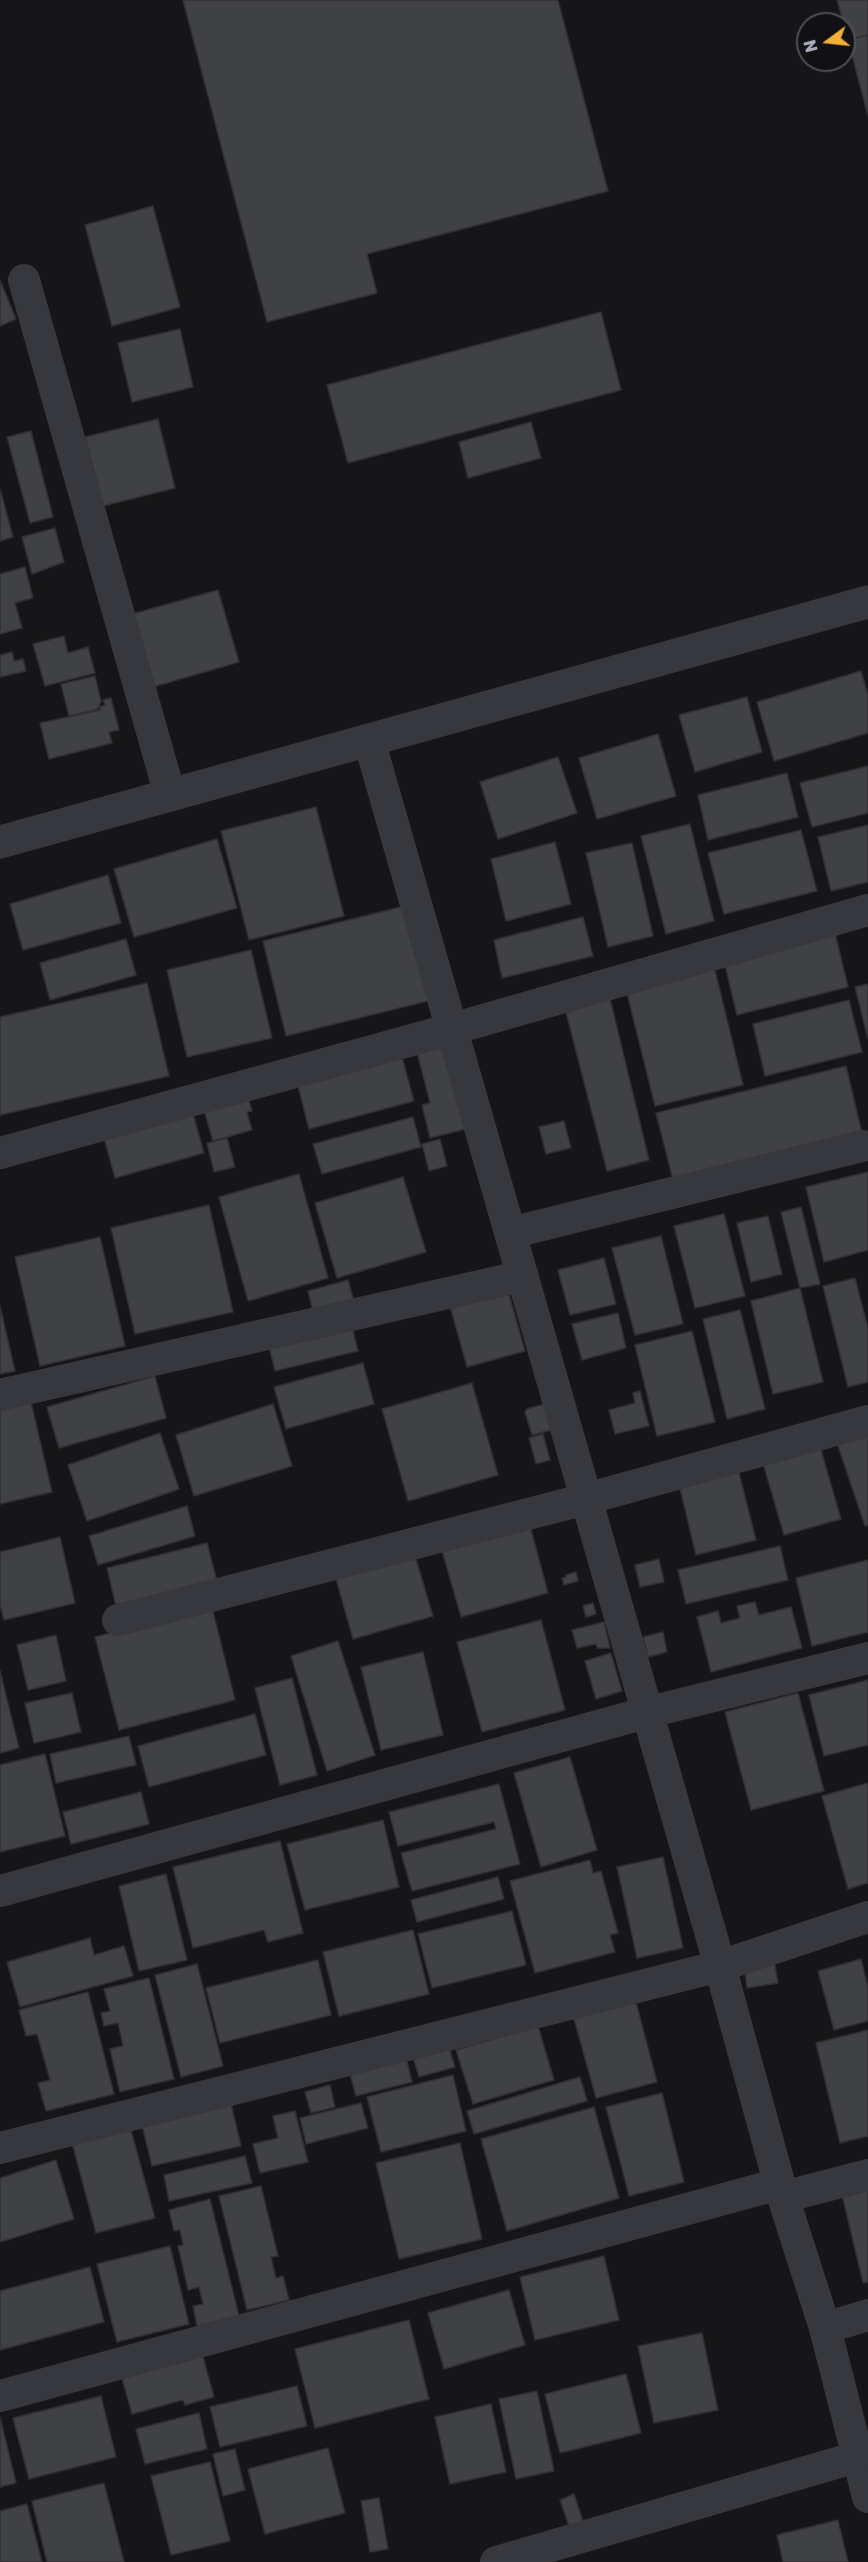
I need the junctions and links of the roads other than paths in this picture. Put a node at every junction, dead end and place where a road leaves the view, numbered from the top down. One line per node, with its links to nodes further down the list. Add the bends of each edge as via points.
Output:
1 (24, 280): 4 (street)
2 (868, 602): 3 (street)
3 (369, 740): 4 (street); 7 (street)
4 (170, 795): 5 (street)
5 (0, 842)
6 (868, 910): 7 (street)
7 (452, 1029): 9 (street); 10 (street)
8 (862, 1146): 10 (street)
9 (0, 1153)
10 (510, 1233): 11 (street)
11 (523, 1276): 12 (street); 14 (street)
12 (0, 1395)
13 (868, 1421): 14 (street)
14 (586, 1499): 15 (street); 17 (street)
15 (118, 1620)
16 (868, 1658): 17 (street)
17 (645, 1713): 18 (street); 20 (street)
18 (0, 1891)
19 (868, 1917): 20 (street)
20 (720, 1966): 21 (street); 23 (street)
21 (0, 2148)
22 (868, 2175): 23 (street)
23 (781, 2190): 25 (street); 26 (street)
24 (868, 2315): 25 (street)
25 (825, 2328): 27 (street)
26 (0, 2396)
27 (857, 2457): 28 (street); 29 (street)
28 (868, 2498)
29 (590, 2549): 30 (street)
30 (496, 2562)

